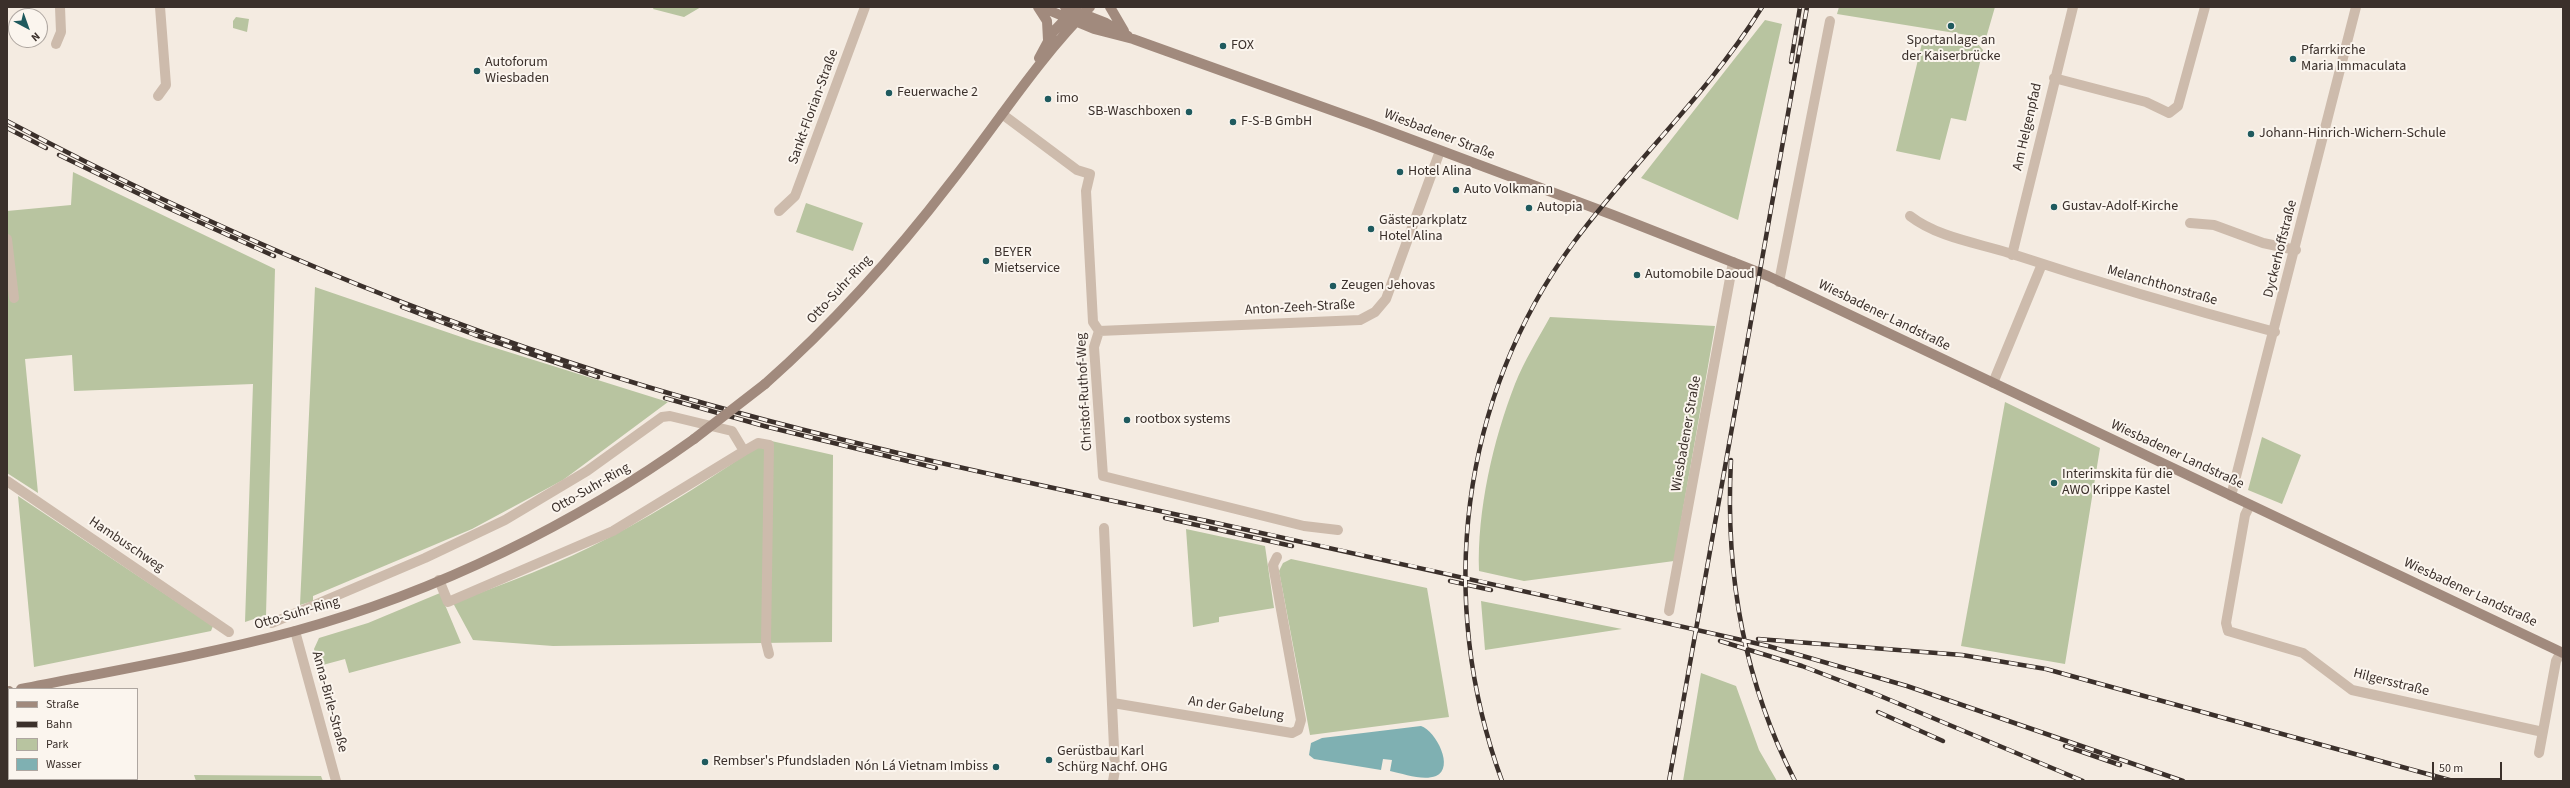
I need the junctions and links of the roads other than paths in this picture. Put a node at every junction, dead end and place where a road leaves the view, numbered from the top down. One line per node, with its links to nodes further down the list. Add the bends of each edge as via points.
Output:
1 (60, 7): 17 (street, via 61,32)
2 (160, 7): 20 (street, via 166,85)
3 (865, 7): 23 (street, Sankt-Florian-Straße, via 795,196)
4 (1038, 7): 16 (main road, via 1047,21)
5 (1041, 7): 11 (main road, Wiesbadener Straße)
6 (1110, 7): 14 (main road)
7 (2073, 7): 19 (street, Am Helgenpfad)
8 (2205, 7): 19 (street, via 2178,106 2169,113 2146,102)
9 (2356, 7): 27 (street, Dyckerhoffstraße)
10 (1077, 9): 11 (main road, Otto-Suhr-Ring); 13 (main road, Otto-Suhr-Ring); 14 (main road, Wiesbadener Straße)
11 (1065, 18): 13 (main road, Wiesbadener Straße); 16 (main road, Otto-Suhr-Ring)
12 (1830, 21): 32 (street)
13 (1075, 23): 15 (main road, Wiesbadener Straße); 18 (main road, Otto-Suhr-Ring)
14 (1125, 33): 15 (main road, Wiesbadener Straße)
15 (1134, 39): 22 (main road, Wiesbadener Straße)
16 (1048, 40): 18 (main road, Otto-Suhr-Ring)
17 (56, 44)
18 (1030, 76): 21 (main road, Otto-Suhr-Ring)
19 (2054, 78): 28 (street, Am Helgenpfad)
20 (158, 96)
21 (1002, 114): 34 (street, Christof-Ruthof-Weg, via 1077,170 1090,174 1086,191 1093,322); 44 (main road, Otto-Suhr-Ring, bridge, via 952,182 888,259 810,343 765,384 694,439 629,484 563,522)
22 (1440, 151): 29 (main road, Wiesbadener Straße); 34 (street, Anton-Zeeh-Straße, via 1386,299 1372,314 1360,320)
23 (779, 211)
24 (1910, 216): 28 (street, Melanchthonstraße, via 1930,228)
25 (2190, 223): 27 (street, via 2214,225 2262,243)
26 (7, 239): 33 (street)
27 (2296, 250): 35 (street, Dyckerhoffstraße)
28 (2012, 254): 30 (street, Melanchthonstraße)
29 (1733, 262): 31 (main road, Wiesbadener Straße); 45 (street, Wiesbadener Straße)
30 (2042, 264): 35 (street, Melanchthonstraße, via 2160,302); 36 (street)
31 (1768, 276): 32 (main road, Wiesbadener Landstraße)
32 (1779, 282): 36 (main road, Wiesbadener Landstraße)
33 (14, 298)
34 (1099, 331): 42 (street, Christof-Ruthof-Weg, via 1094,348 1103,476 1304,526)
35 (2275, 332): 39 (street, Dyckerhoffstraße)
36 (1993, 383): 39 (main road, Wiesbadener Landstraße)
37 (744, 451): 44 (street, via 613,531 448,602); 46 (street, via 732,431 662,416 587,471 505,520 425,558); 50 (street, via 758,443 769,445 766,642)
38 (7, 481): 48 (street, Hambuschweg)
39 (2231, 496): 40 (main road, Wiesbadener Landstraße)
40 (2250, 505): 49 (main road, Wiesbadener Landstraße); 53 (street, Hilgersstraße, via 2245,515 2226,623 2228,631 2303,653 2352,690)
41 (1104, 528): 52 (street)
42 (1338, 530)
43 (1277, 557): 52 (street, An der Gabelung, via 1273,565 1301,720 1298,730 1292,733)
44 (439, 580): 47 (main road, Otto-Suhr-Ring, via 352,613)
45 (1670, 611)
46 (272, 623)
47 (295, 631): 51 (main road, Otto-Suhr-Ring); 55 (street, Anna-Birle-Straße)
48 (229, 632)
49 (2562, 652): 53 (street, via 2556,661)
50 (769, 654)
51 (26, 688)
52 (1113, 703): 56 (street, via 1116,770)
53 (2543, 732): 54 (street)
54 (2539, 753)
55 (336, 781)
56 (1113, 781)

